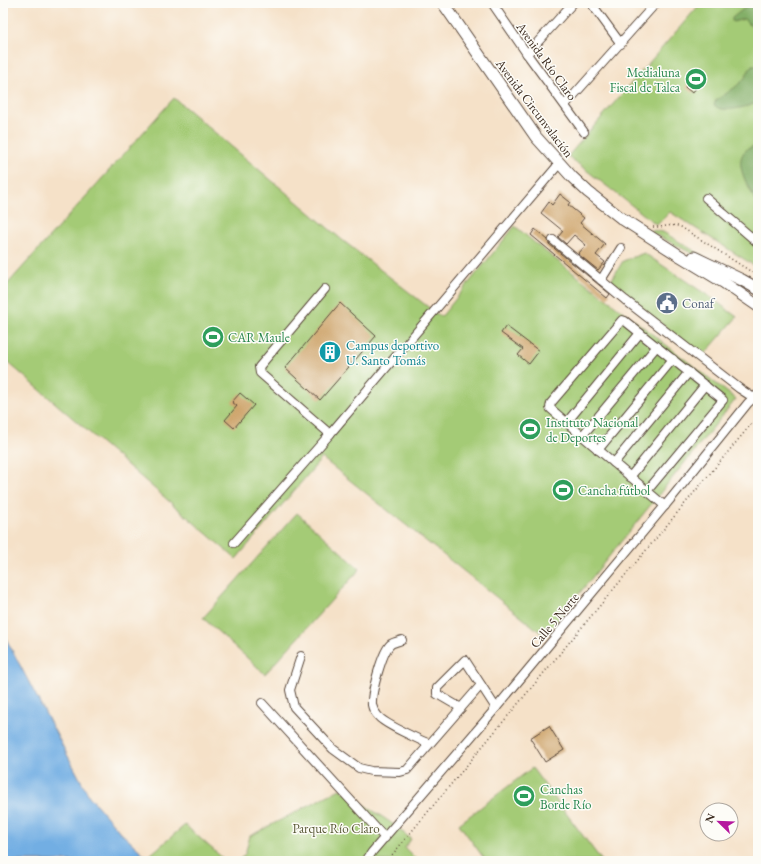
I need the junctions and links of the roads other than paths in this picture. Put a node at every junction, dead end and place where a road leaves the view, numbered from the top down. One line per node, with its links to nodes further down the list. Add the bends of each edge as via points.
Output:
1 (443, 3): 10 (main road, Avenida Circunvalación, via 536,137)
2 (493, 3): 7 (street, Avenida Río Claro)
3 (573, 3): 7 (street)
4 (591, 3): 6 (street)
5 (656, 3): 6 (street)
6 (621, 44): 8 (street)
7 (527, 54): 8 (street, Avenida Río Claro)
8 (565, 105): 9 (street, Avenida Río Claro)
9 (584, 132)
10 (559, 164): 13 (main road, Avenida Circunvalación, via 605,206); 27 (street)
11 (706, 198): 14 (street)
12 (553, 240): 16 (street)
13 (660, 243): 18 (main road, Avenida Circunvalación, via 742,280); 19 (main road, Avenida Circunvalación)
14 (758, 243)
15 (621, 248): 16 (street)
16 (601, 280): 25 (street, via 725,378)
17 (325, 289): 27 (street, via 259,370)
18 (758, 290)
19 (758, 306)
20 (640, 333): 21 (street); 26 (street); 26 (street, via 625,321 620,321 551,403 551,409)
21 (657, 346): 22 (street); 28 (street)
22 (673, 359): 23 (street); 29 (street)
23 (689, 372): 24 (street); 30 (street)
24 (705, 385): 31 (street); 32 (street, via 722,398 722,401)
25 (756, 396): 33 (street, Calle 5 Norte)
26 (567, 422): 28 (street)
27 (330, 434): 34 (street)
28 (582, 436): 29 (street)
29 (598, 450): 30 (street)
30 (614, 463): 31 (street)
31 (630, 477): 32 (street)
32 (647, 491): 33 (street)
33 (665, 506): 40 (street, Calle 5 Norte)
34 (234, 543)
35 (402, 640): 41 (street, via 391,644 386,652 377,675 372,706 383,721)
36 (301, 656): 41 (street, via 290,690 294,707 333,749 359,768 371,772 407,770)
37 (481, 685): 39 (street); 39 (street, via 465,660 437,688 436,694); 40 (street)
38 (262, 703): 42 (street)
39 (461, 708): 41 (street)
40 (496, 708): 42 (street, Calle 5 Norte)
41 (429, 744)
42 (385, 838): 43 (street, Calle 5 Norte, via 372,852)
43 (368, 861)

